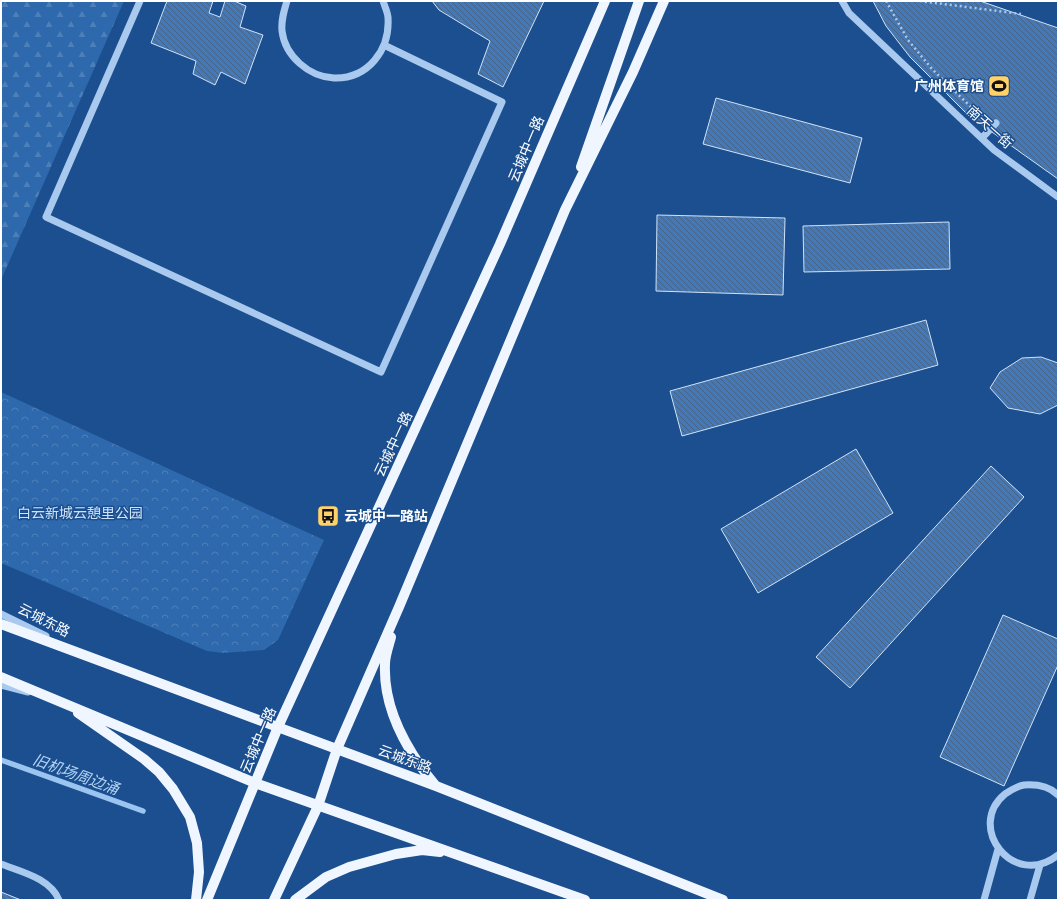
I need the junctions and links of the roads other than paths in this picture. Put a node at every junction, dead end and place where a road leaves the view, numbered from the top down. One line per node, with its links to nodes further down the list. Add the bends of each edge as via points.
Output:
1 (140, 1): 8 (street, via 46,217 381,372 502,102)
2 (287, 1): 8 (street, via 282,15 282,32 288,50 300,64 315,74 334,78 352,76 368,67 381,53)
3 (384, 1): 8 (street, via 388,17 388,36)
4 (605, 1): 20 (main road, 云城中一路, via 500,244)
5 (639, 1): 12 (main road)
6 (664, 1): 12 (main road, via 633,72)
7 (842, 1): 10 (street, 南天一街, via 849,13)
8 (384, 45)
9 (996, 123): 10 (street)
10 (982, 138): 11 (street, 南天一街)
11 (1058, 198)
12 (565, 210): 13 (main road)
13 (398, 608): 21 (main road); 23 (main road, via 385,663 389,703 408,747)
14 (1, 614): 16 (street, 云城东路)
15 (1, 624): 16 (main road, 云城东路)
16 (74, 651): 20 (main road, 云城东路)
17 (1, 677): 19 (main road)
18 (1, 685): 19 (street)
19 (60, 701): 22 (main road); 32 (main road, via 144,759 173,789 190,817 197,843 199,872)
20 (278, 727): 21 (main road, 云城东路); 22 (main road, 云城中一路)
21 (337, 749): 23 (main road, 云城东路); 25 (main road)
22 (255, 783): 25 (main road); 33 (main road, 云城中一路)
23 (436, 786): 37 (main road, 云城东路)
24 (1058, 795): 26 (street, via 1044,786 1033,784 1011,789 1000,798 990,820 992,839)
25 (318, 806): 27 (main road); 34 (main road)
26 (998, 849): 30 (street, via 1005,857 1016,863 1027,866); 38 (street)
27 (456, 854): 35 (main road, via 422,850 396,854 349,867 326,876); 36 (main road)
28 (1058, 855): 30 (street)
29 (1, 864): 31 (street, via 41,879 56,893)
30 (1040, 865): 39 (street)
31 (59, 900)
32 (196, 900)
33 (207, 900)
34 (274, 900)
35 (295, 900)
36 (585, 900)
37 (722, 900)
38 (984, 900)
39 (1030, 900)

